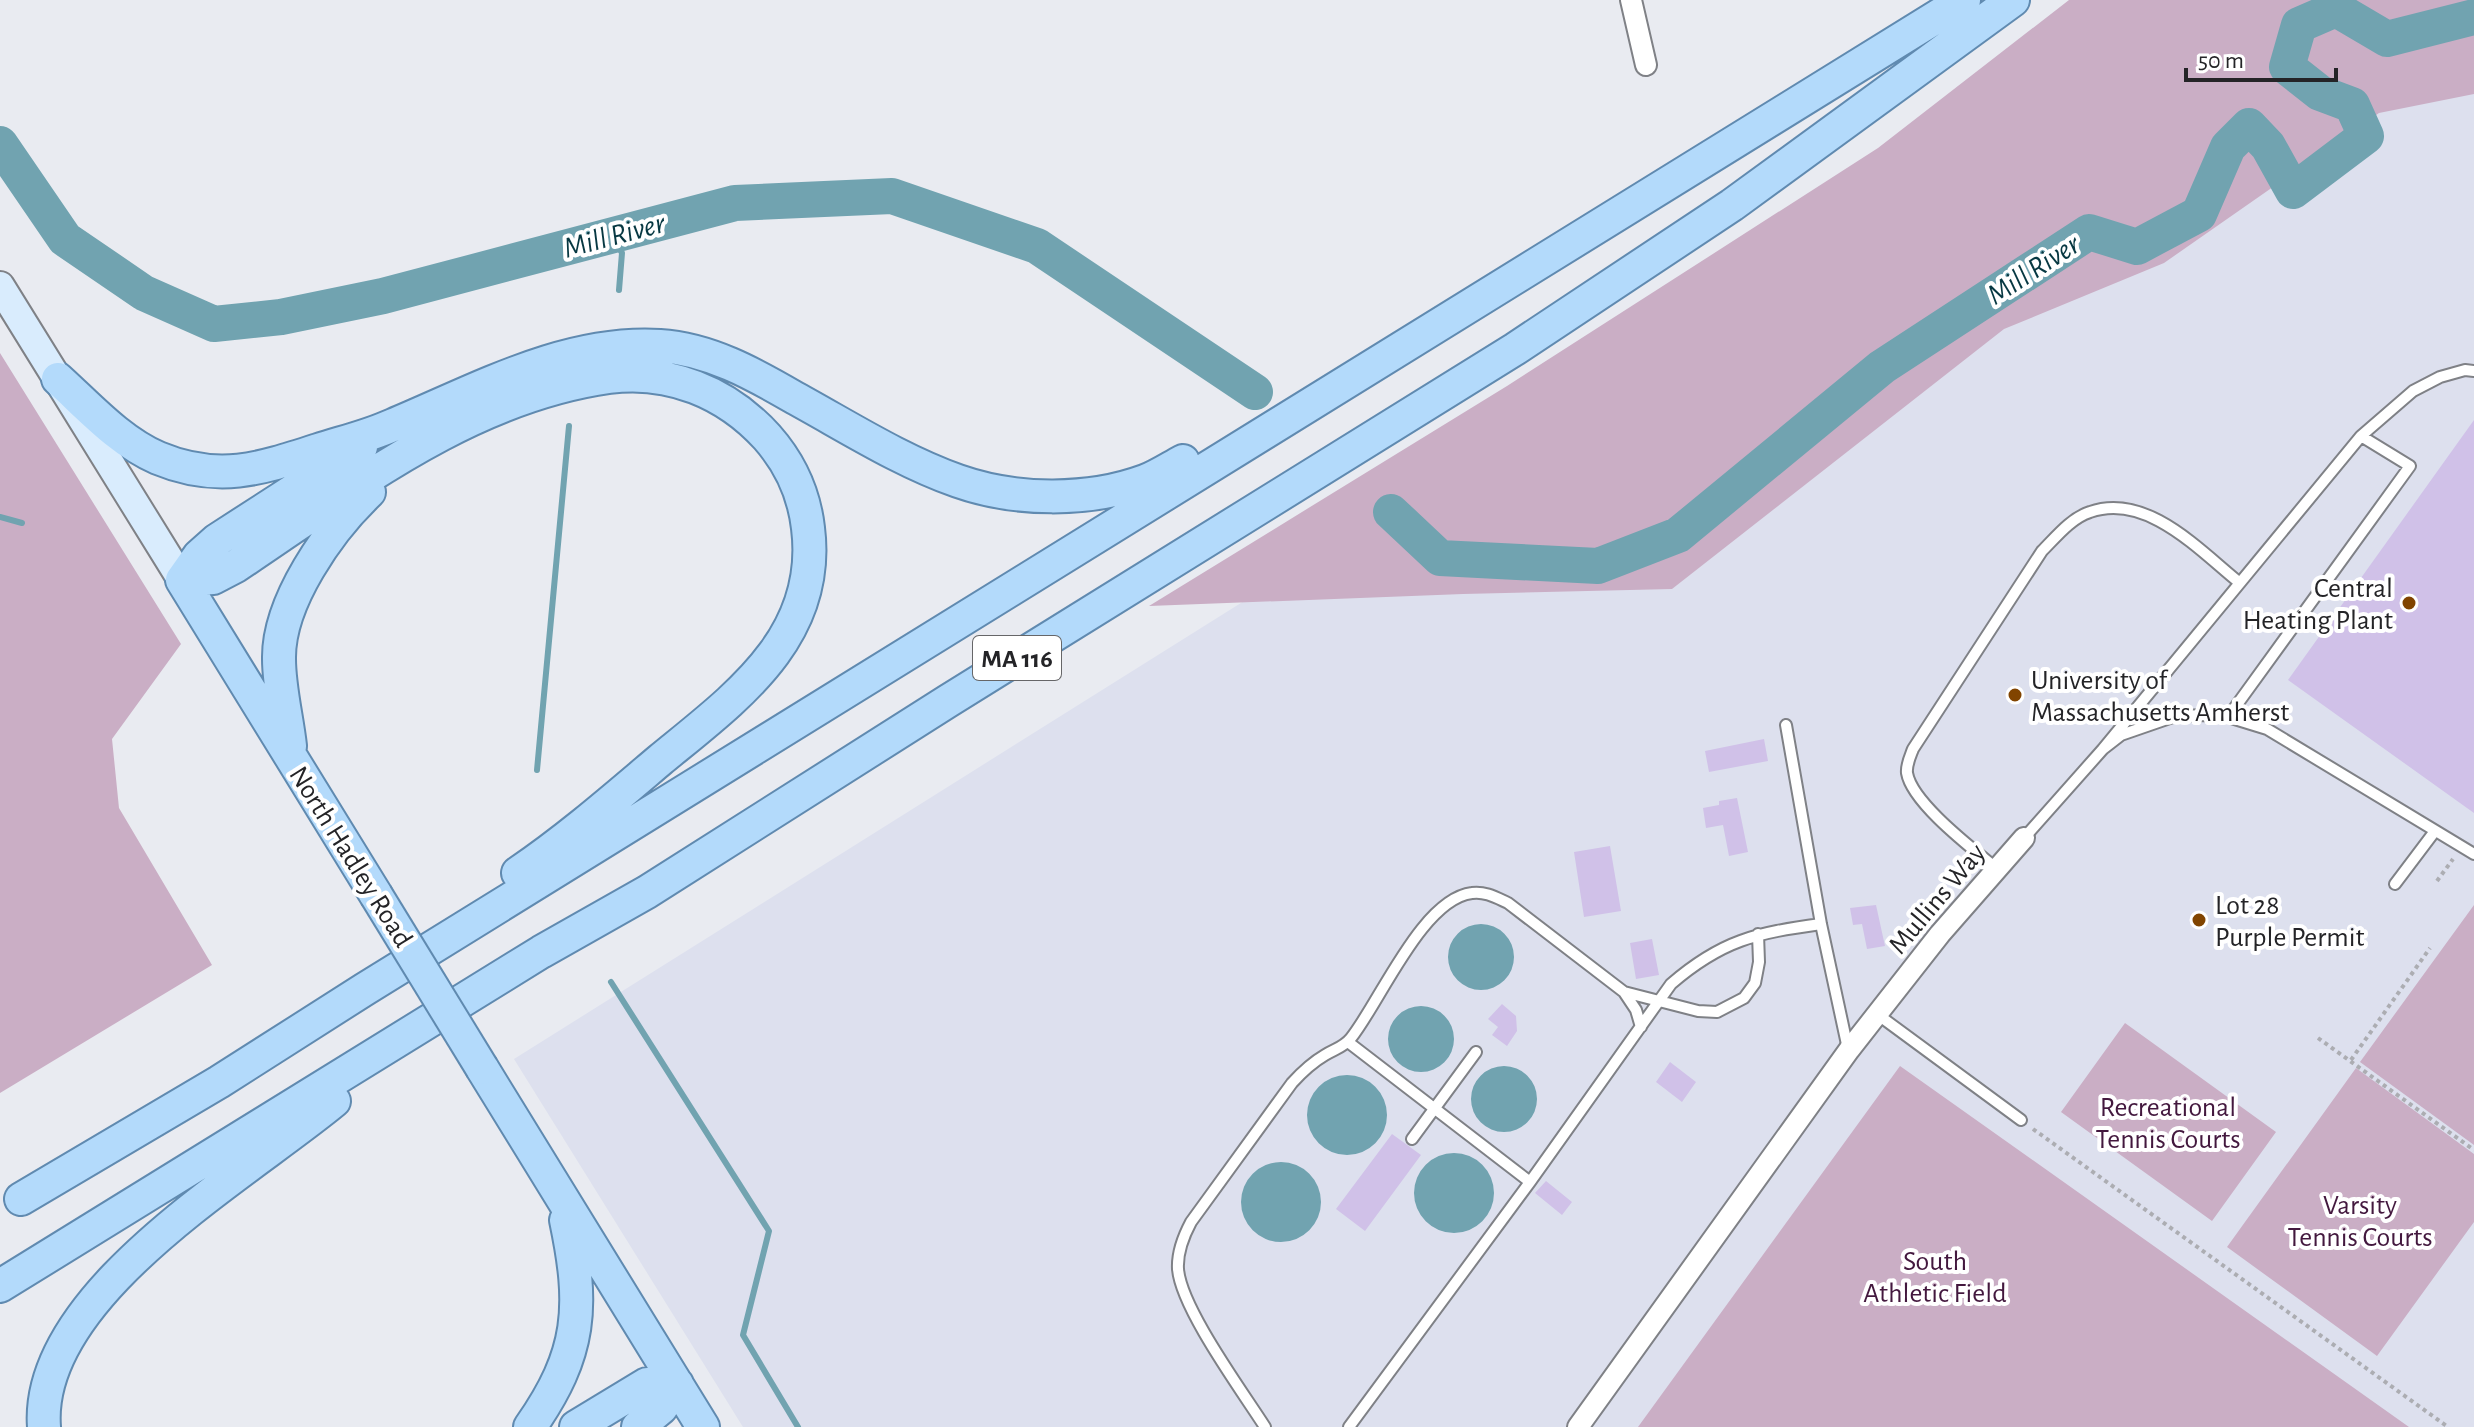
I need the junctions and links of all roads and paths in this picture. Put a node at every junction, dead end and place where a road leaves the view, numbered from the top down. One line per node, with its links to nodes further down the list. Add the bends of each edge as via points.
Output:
1 (1631, 0): 4 (street)
2 (1964, 0): 5 (main road, MA 116)
3 (2013, 0): 32 (main road, MA 116, via 1732,205 1515,349)
4 (1646, 65)
5 (1566, 247): 9 (main road, via 1147,480 1091,493 1029,494 959,481 736,367 661,346 615,347 564,359 479,387); 44 (main road, MA 116)
6 (0, 286): 8 (main road, North Hadley Road)
7 (2474, 371): 10 (lane, via 2440,377 2413,391)
8 (58, 379): 9 (main road, via 139,448 209,472 249,471); 12 (main road, North Hadley Road)
9 (391, 426): 12 (main road, via 217,540)
10 (2361, 436): 13 (lane); 14 (lane, via 2410,466)
11 (415, 449): 12 (main road, via 236,566 213,578); 17 (main road, via 330,537 291,605 279,657); 44 (main road, via 496,407 576,383 647,376 710,393 757,427 796,480 810,555 794,621 777,651 738,695 562,841)
12 (182, 580): 17 (main road, North Hadley Road)
13 (2240, 583): 16 (lane); 22 (lane, via 2168,526 2137,511 2089,512 2042,551 1913,749 1906,769 1912,790)
14 (2228, 717): 16 (lane, Mullins Way, via 2173,717 2121,735); 18 (lane, Mullins Way, via 2267,729)
15 (1786, 725): 25 (lane)
16 (2103, 749): 19 (lane, Mullins Way)
17 (291, 757): 43 (main road, North Hadley Road, bridge)
18 (2435, 831): 20 (lane, Mullins Way); 24 (lane)
19 (2024, 838): 22 (street, Mullins Way)
20 (2472, 850)
21 (2455, 857): 23 (path)
22 (1997, 869): 30 (street, Mullins Way)
23 (2437, 881)
24 (2395, 884)
25 (1821, 924): 26 (lane); 35 (lane)
26 (1758, 934): 29 (lane, via 1693,965); 29 (lane, via 1755,983 1744,998 1717,1012)
27 (2430, 948): 37 (path)
28 (1624, 992): 29 (lane); 31 (lane); 34 (lane, via 1508,903 1471,893 1435,915)
29 (1658, 1002): 31 (lane)
30 (1877, 1014): 35 (street, Mullins Way); 39 (lane)
31 (1641, 1027): 42 (lane)
32 (419, 1029): 45 (main road, MA 116); 47 (main road, via 117,1274 84,1313 59,1356 43,1402)
33 (2318, 1038): 37 (path)
34 (1348, 1042): 38 (lane); 52 (lane, via 1292,1083 1191,1222 1180,1247 1178,1268 1186,1297)
35 (1849, 1050): 54 (street, Mullins Way)
36 (1476, 1052): 38 (lane)
37 (2350, 1061): 41 (path)
38 (1434, 1108): 40 (lane); 42 (lane)
39 (2021, 1120): 55 (path)
40 (1412, 1139)
41 (2474, 1150)
42 (1530, 1182): 53 (lane)
43 (560, 1193): 46 (main road, North Hadley Road); 48 (main road, via 577,1270 575,1337 556,1384)
44 (11, 1206)
45 (0, 1286)
46 (677, 1384): 49 (main road, via 647,1384); 50 (main road, via 661,1408); 51 (main road, North Hadley Road)
47 (44, 1427)
48 (530, 1427)
49 (576, 1427)
50 (638, 1427)
51 (703, 1427)
52 (1265, 1427)
53 (1349, 1427)
54 (1578, 1427)
55 (2448, 1427)

